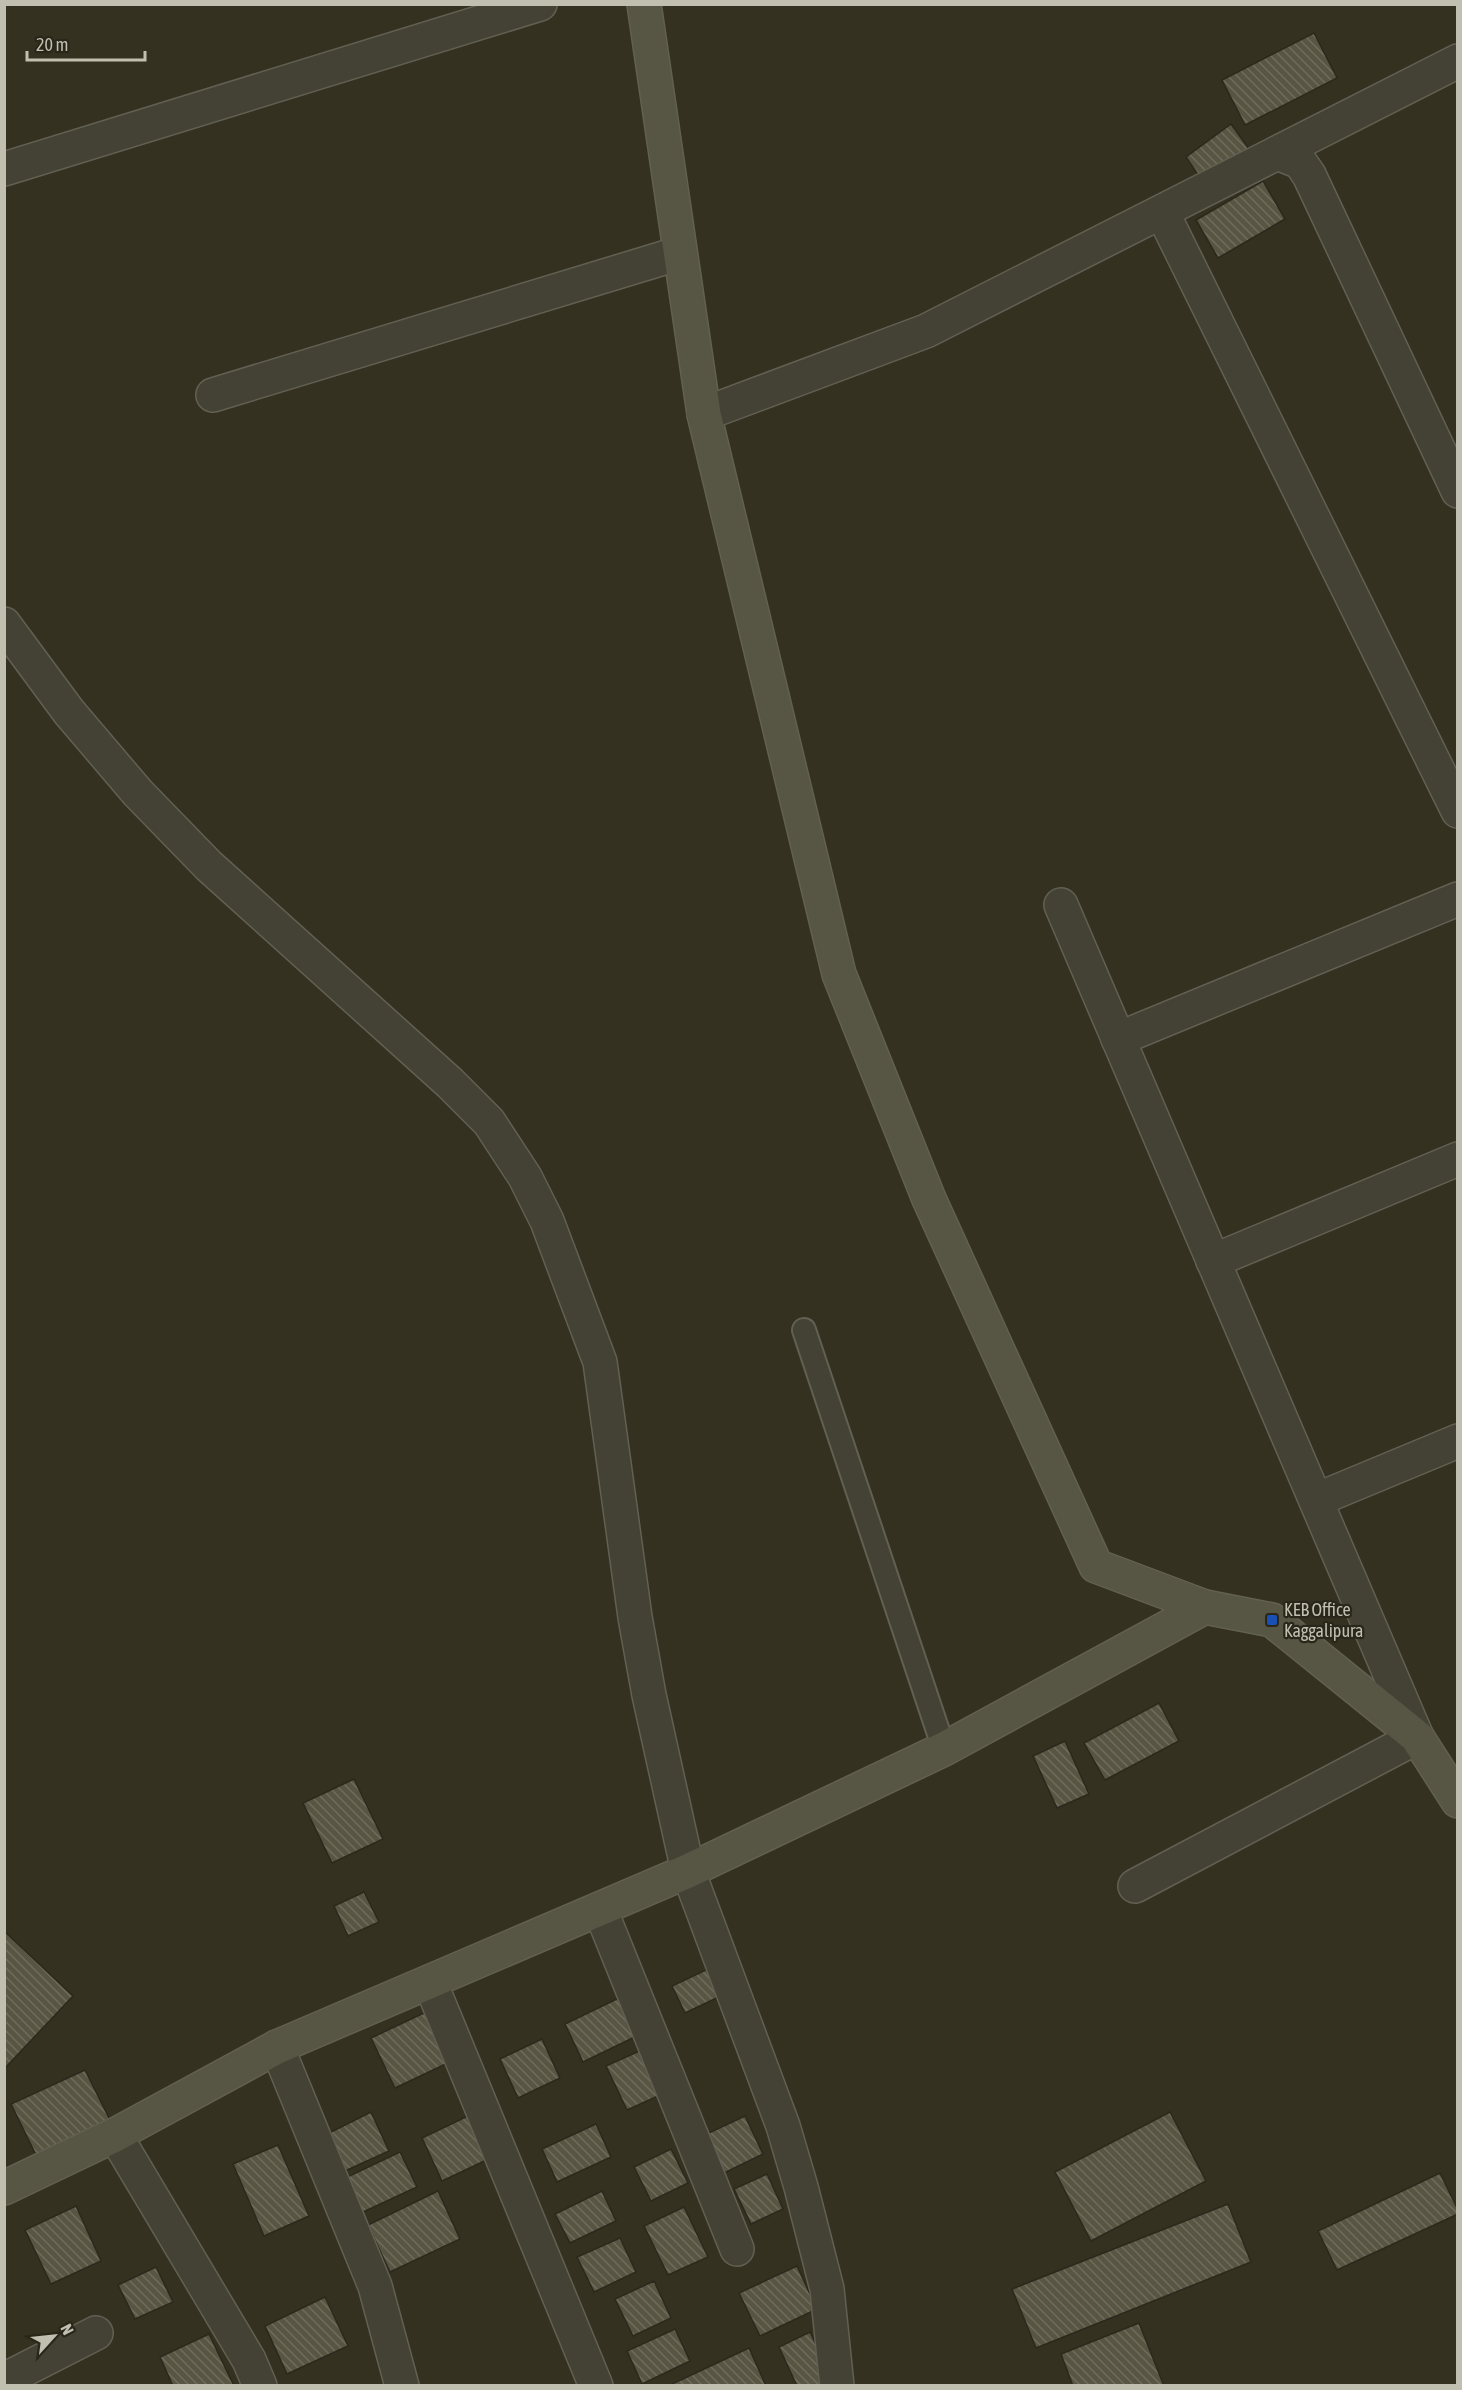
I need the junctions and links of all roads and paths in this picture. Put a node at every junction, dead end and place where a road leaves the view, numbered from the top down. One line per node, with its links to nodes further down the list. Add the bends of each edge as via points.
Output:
1 (540, 4): 5 (street)
2 (644, 4): 7 (main road)
3 (1458, 62): 4 (street)
4 (1277, 153): 6 (street); 10 (street, via 1300,162 1309,176)
5 (4, 169)
6 (1162, 212): 9 (street, via 926,331); 12 (street)
7 (680, 253): 8 (street); 9 (main road)
8 (213, 395)
9 (704, 414): 21 (main road, via 839,974 929,1199 1096,1566)
10 (1458, 491)
11 (4, 624): 25 (street, via 69,712 138,793 209,866 450,1083 489,1122 525,1177 547,1221 600,1362 641,1651)
12 (1458, 811)
13 (1458, 899): 15 (street)
14 (1061, 905): 15 (street)
15 (1118, 1039): 17 (street)
16 (1458, 1158): 17 (street)
17 (1213, 1261): 20 (street)
18 (804, 1330): 23 (lane)
19 (1458, 1441): 20 (street)
20 (1316, 1500): 22 (street)
21 (1205, 1607): 22 (main road, via 1272,1620); 23 (main road)
22 (1417, 1737): 24 (main road); 26 (street)
23 (944, 1749): 25 (main road)
24 (1458, 1801)
25 (688, 1870): 27 (main road); 38 (street, via 783,2126 801,2187 827,2289)
26 (1135, 1886)
27 (600, 1909): 28 (main road); 32 (street)
28 (430, 1982): 29 (main road); 37 (street)
29 (277, 2047): 30 (main road); 36 (street, via 375,2286)
30 (115, 2134): 31 (main road); 35 (street)
31 (4, 2188)
32 (737, 2249)
33 (96, 2333): 34 (street)
34 (4, 2380)
35 (260, 2385)
36 (402, 2385)
37 (596, 2385)
38 (837, 2385)

